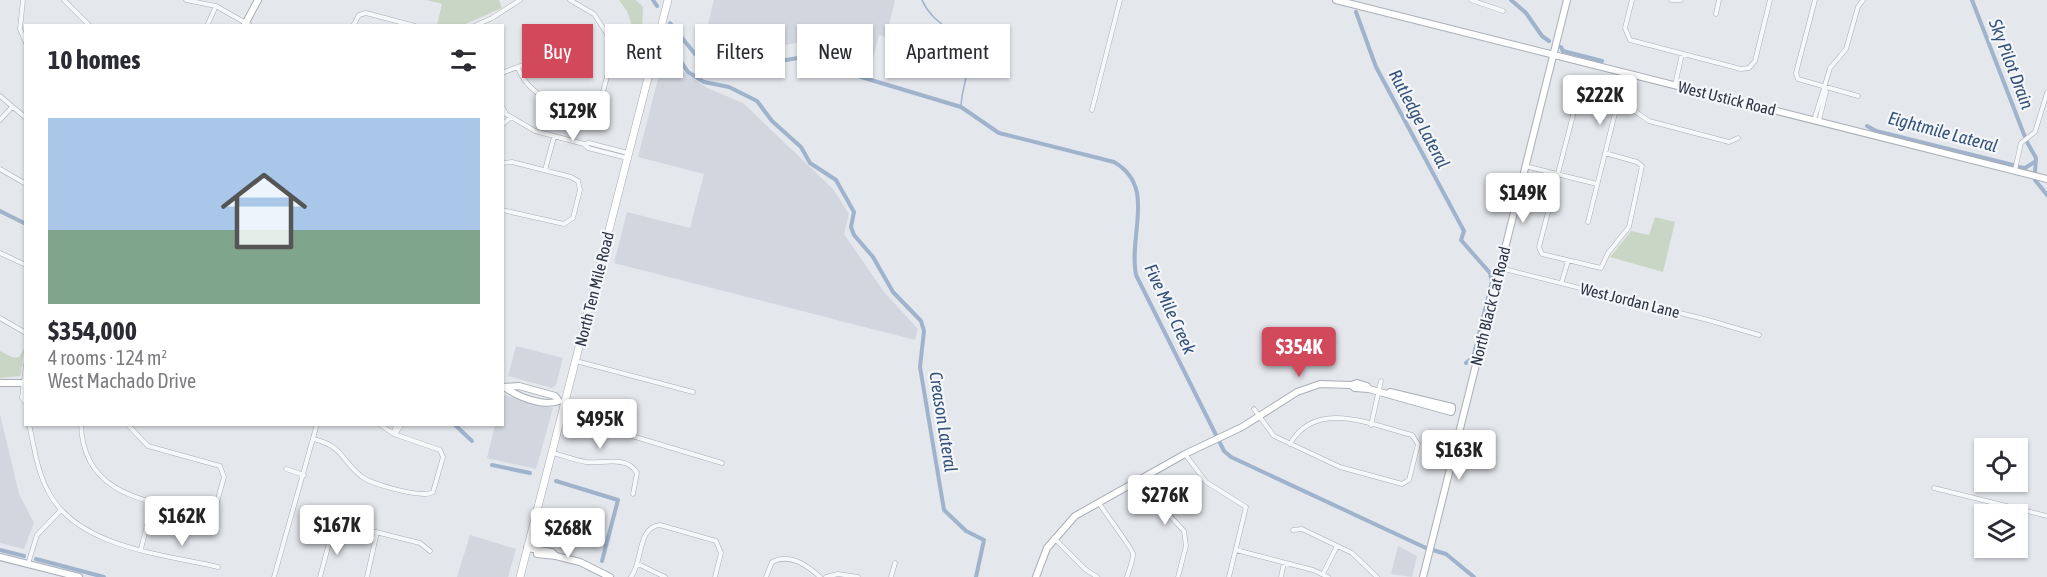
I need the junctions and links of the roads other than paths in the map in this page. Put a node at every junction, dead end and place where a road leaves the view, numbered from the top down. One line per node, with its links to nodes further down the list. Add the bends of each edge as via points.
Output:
1 (23, 0): 31 (street, via 20,29)
2 (64, 0): 25 (street)
3 (186, 0): 21 (street)
4 (258, 0): 27 (main road)
5 (520, 0): 30 (street)
6 (570, 0): 35 (street, via 594,14 611,40 612,58 600,103 593,109 582,109 539,95 524,81)
7 (668, 0): 53 (main road, North Ten Mile Road)
8 (1120, 0): 45 (street)
9 (1336, 0): 20 (main road, West Ustick Road)
10 (1471, 0): 23 (street)
11 (1567, 0): 33 (main road, North Black Cat Road)
12 (1632, 0): 32 (street, via 1625,28 1627,37)
13 (1671, 0): 14 (street)
14 (1681, 0)
15 (1719, 0): 24 (street)
16 (1770, 0): 32 (street, via 1755,61 1749,68)
17 (1815, 0): 39 (street, via 1797,76 1799,81)
18 (1856, 0): 22 (street)
19 (1863, 0): 22 (street)
20 (1363, 3): 33 (main road, West Ustick Road)
21 (216, 6): 26 (street); 27 (street)
22 (1858, 7): 39 (street, via 1848,45 1830,68)
23 (1503, 11)
24 (1716, 14)
25 (88, 24)
26 (208, 24)
27 (247, 24)
28 (354, 24): 29 (street, via 359,15 366,13)
29 (407, 24)
30 (478, 24)
31 (24, 38)
32 (1682, 54): 38 (street)
33 (1552, 55): 37 (main road, West Ustick Road); 55 (main road, North Black Cat Road)
34 (522, 66): 35 (street)
35 (518, 68): 36 (street)
36 (504, 72)
37 (1625, 72): 38 (main road, West Ustick Road); 43 (street)
38 (1675, 85): 49 (main road, West Ustick Road)
39 (1824, 88): 42 (street); 49 (street)
40 (2047, 93): 58 (street, via 2035,132 2019,148)
41 (0, 96): 44 (street)
42 (1858, 96)
43 (1617, 104): 51 (street, via 1649,121 1729,142); 52 (street); 59 (street, via 1578,96)
44 (12, 107): 47 (street); 48 (street)
45 (1092, 110)
46 (507, 115): 50 (street)
47 (24, 116)
48 (0, 120)
49 (1817, 121): 58 (main road, West Ustick Road)
50 (554, 137): 53 (street); 57 (street)
51 (1738, 138)
52 (1605, 153): 62 (street); 66 (street, via 1642,166 1629,227 1599,268)
53 (628, 155): 73 (main road, North Ten Mile Road)
54 (505, 162): 57 (street)
55 (1525, 166): 59 (street); 68 (main road, North Black Cat Road)
56 (0, 169): 61 (street)
57 (545, 170): 63 (street, via 578,181 580,190 573,218 564,224)
58 (2015, 171): 60 (main road, West Ustick Road)
59 (1557, 174): 62 (street); 66 (street, via 1540,252)
60 (2047, 179)
61 (24, 183)
62 (1597, 184): 64 (street)
63 (504, 210)
64 (1588, 222)
65 (0, 253): 67 (street)
66 (1568, 261): 69 (street)
67 (24, 264)
68 (1500, 268): 72 (street, West Jordan Lane); 83 (main road, North Black Cat Road)
69 (1562, 281)
70 (0, 318): 71 (street)
71 (24, 332)
72 (1759, 335)
73 (576, 361): 78 (street); 81 (main road, North Ten Mile Road)
74 (1381, 381): 79 (street)
75 (0, 383): 76 (main road)
76 (24, 383): 80 (street)
77 (504, 387): 81 (main road, via 516,395)
78 (693, 392)
79 (1379, 392): 83 (main road); 84 (main road, via 1356,383 1309,387); 85 (street)
80 (24, 400)
81 (563, 403): 96 (main road, North Ten Mile Road); 98 (street, via 573,408 582,421)
82 (1254, 409): 84 (street)
83 (1463, 413): 145 (main road, North Black Cat Road)
84 (1259, 417): 95 (street, via 1269,432); 97 (main road)
85 (1371, 425): 95 (street, via 1326,417 1303,427); 95 (street, via 1417,439 1409,480 1402,484 1340,467)
86 (29, 426): 106 (street, via 42,478)
87 (81, 426): 104 (street, via 88,457 101,479 118,491)
88 (129, 426): 104 (street, via 148,446 217,464 222,469 224,477 212,514)
89 (317, 426): 94 (street)
90 (382, 426): 93 (street)
91 (396, 426): 93 (street)
92 (400, 426): 93 (street)
93 (394, 434): 94 (street, via 442,452 435,488 429,495 368,481 334,446)
94 (314, 439): 100 (street)
95 (1290, 444)
96 (552, 453): 103 (street, via 586,462 614,461 636,470); 112 (main road, North Ten Mile Road)
97 (1185, 454): 101 (main road); 114 (street, via 1206,482 1245,506)
98 (722, 463)
99 (286, 469): 100 (street)
100 (304, 475): 124 (street)
101 (1142, 478): 105 (main road); 140 (street, via 1156,501 1184,531 1186,546)
102 (1934, 488): 107 (street)
103 (633, 494)
104 (153, 501): 113 (street)
105 (1099, 502): 110 (main road, via 1075,516); 139 (street, via 1131,548)
106 (61, 510): 113 (street, via 97,536); 119 (street, via 37,535)
107 (2047, 516)
108 (1293, 530): 111 (street, via 1302,529)
109 (377, 532): 115 (street, via 420,543); 125 (street, via 337,524); 126 (street)
110 (1054, 538): 137 (main road); 138 (street, via 1084,570)
111 (1337, 546): 122 (street); 144 (street, via 1361,560)
112 (527, 548): 127 (main road, North Ten Mile Road); 128 (main road, via 537,550 537,554 579,562)
113 (141, 549): 121 (street)
114 (1236, 550): 117 (street); 141 (street)
115 (430, 551)
116 (0, 557): 119 (main road)
117 (1284, 562): 122 (street); 142 (street)
118 (894, 563): 136 (street)
119 (28, 564): 123 (main road)
120 (638, 564): 129 (street); 130 (street); 131 (street, via 646,533 660,525 718,543 721,553)
121 (218, 567)
122 (1323, 574): 143 (street)
123 (79, 577)
124 (274, 577)
125 (320, 577)
126 (367, 577)
127 (520, 577)
128 (610, 577)
129 (631, 577)
130 (665, 577)
131 (715, 577)
132 (766, 577): 133 (street, via 772,562 783,558 801,563)
133 (820, 577)
134 (826, 577): 135 (street)
135 (858, 577)
136 (891, 577)
137 (1036, 577)
138 (1097, 577)
139 (1127, 577)
140 (1178, 577)
141 (1229, 577)
142 (1281, 577)
143 (1328, 577)
144 (1377, 577)
145 (1423, 577)

